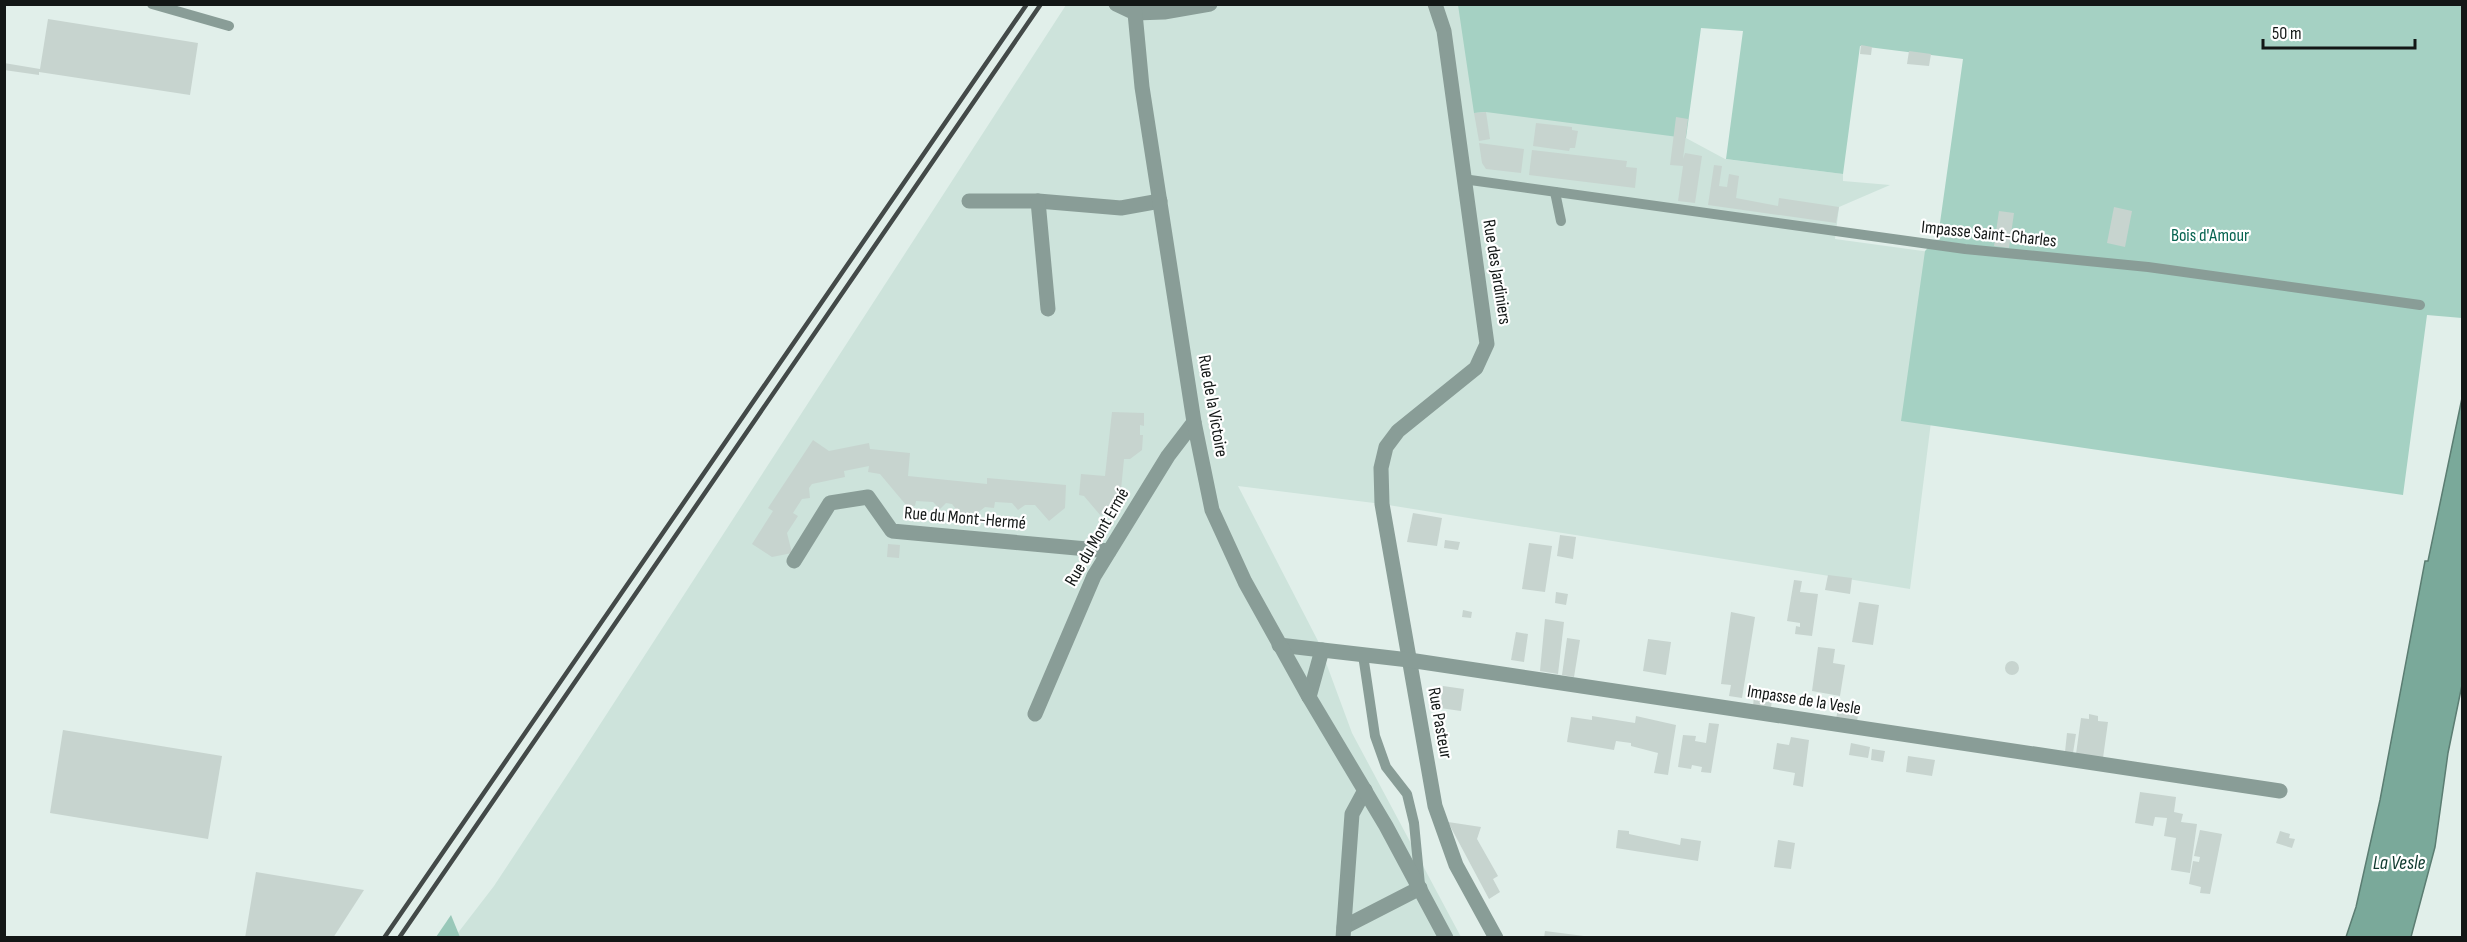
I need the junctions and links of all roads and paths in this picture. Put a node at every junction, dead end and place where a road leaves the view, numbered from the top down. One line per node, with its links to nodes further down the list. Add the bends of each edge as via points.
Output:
1 (152, 4): 6 (lane)
2 (1116, 4): 5 (street)
3 (1210, 4): 5 (street)
4 (1435, 4): 7 (street, Rue des Jardiniers, via 1443,31)
5 (1135, 13): 11 (street, Rue de la Victoire)
6 (229, 26)
7 (1463, 179): 8 (lane, Impasse Saint-Charles); 16 (street, Rue des Jardiniers, via 1487,344 1476,369 1398,431 1386,447 1381,468)
8 (1555, 192): 12 (lane); 13 (lane, Impasse Saint-Charles, via 1965,249 2148,267)
9 (969, 201): 10 (street)
10 (1038, 201): 11 (street, via 1120,208); 14 (street)
11 (1160, 201): 15 (street, Rue de la Victoire)
12 (1561, 221)
13 (2420, 305)
14 (1048, 309)
15 (1194, 422): 17 (street, Rue du Mont Ermé, via 1168,456); 19 (street, Rue de la Victoire, via 1212,510)
16 (1382, 504): 22 (street, Rue Pasteur)
17 (1109, 551): 18 (street, Rue du Mont-Hermé, via 892,531 868,497 830,503); 24 (street, Rue du Mont Ermé, via 1094,576)
18 (794, 561)
19 (1280, 645): 20 (street, Impasse de la Vesle); 23 (street, Rue de la Victoire)
20 (1322, 650): 21 (street, Impasse de la Vesle); 23 (street)
21 (1363, 655): 22 (street, Impasse de la Vesle); 27 (lane, via 1375,736 1386,767 1407,794)
22 (1409, 660): 26 (street, Impasse de la Vesle); 30 (street, Rue Pasteur, via 1435,806 1456,865)
23 (1309, 697): 25 (street, Rue de la Victoire)
24 (1035, 714)
25 (1365, 790): 27 (street, Rue de la Victoire); 28 (street, via 1352,814)
26 (2280, 791)
27 (1420, 888): 28 (street); 29 (street, Rue de la Victoire)
28 (1344, 932)
29 (1446, 938)
30 (1496, 938)

